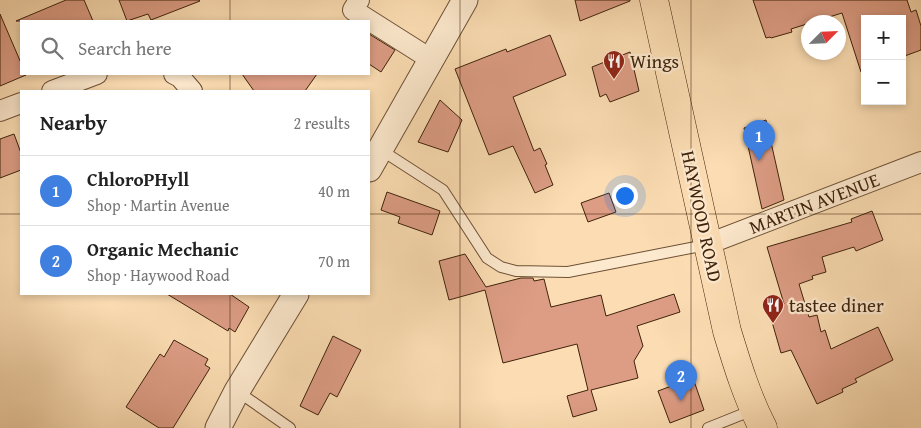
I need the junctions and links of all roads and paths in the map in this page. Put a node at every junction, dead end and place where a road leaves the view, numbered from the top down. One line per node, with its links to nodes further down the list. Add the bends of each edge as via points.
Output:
1 (358, 0): 4 (street, via 353,10)
2 (465, 0): 6 (street)
3 (654, 0): 15 (main road, HAYWOOD ROAD)
4 (369, 20)
5 (370, 21): 6 (street)
6 (432, 60): 13 (street)
7 (94, 75): 9 (street)
8 (176, 75): 10 (street)
9 (55, 90)
10 (191, 90)
11 (20, 103): 12 (street)
12 (0, 111)
13 (374, 159): 15 (lane, via 444,190 487,258 501,268 568,272)
14 (921, 162): 15 (street, MARTIN AVENUE)
15 (708, 244): 18 (main road, HAYWOOD ROAD, via 726,330)
16 (295, 295): 17 (street)
17 (238, 391): 19 (street); 20 (lane)
18 (758, 419): 21 (lane)
19 (218, 428)
20 (290, 428)
21 (708, 428)

